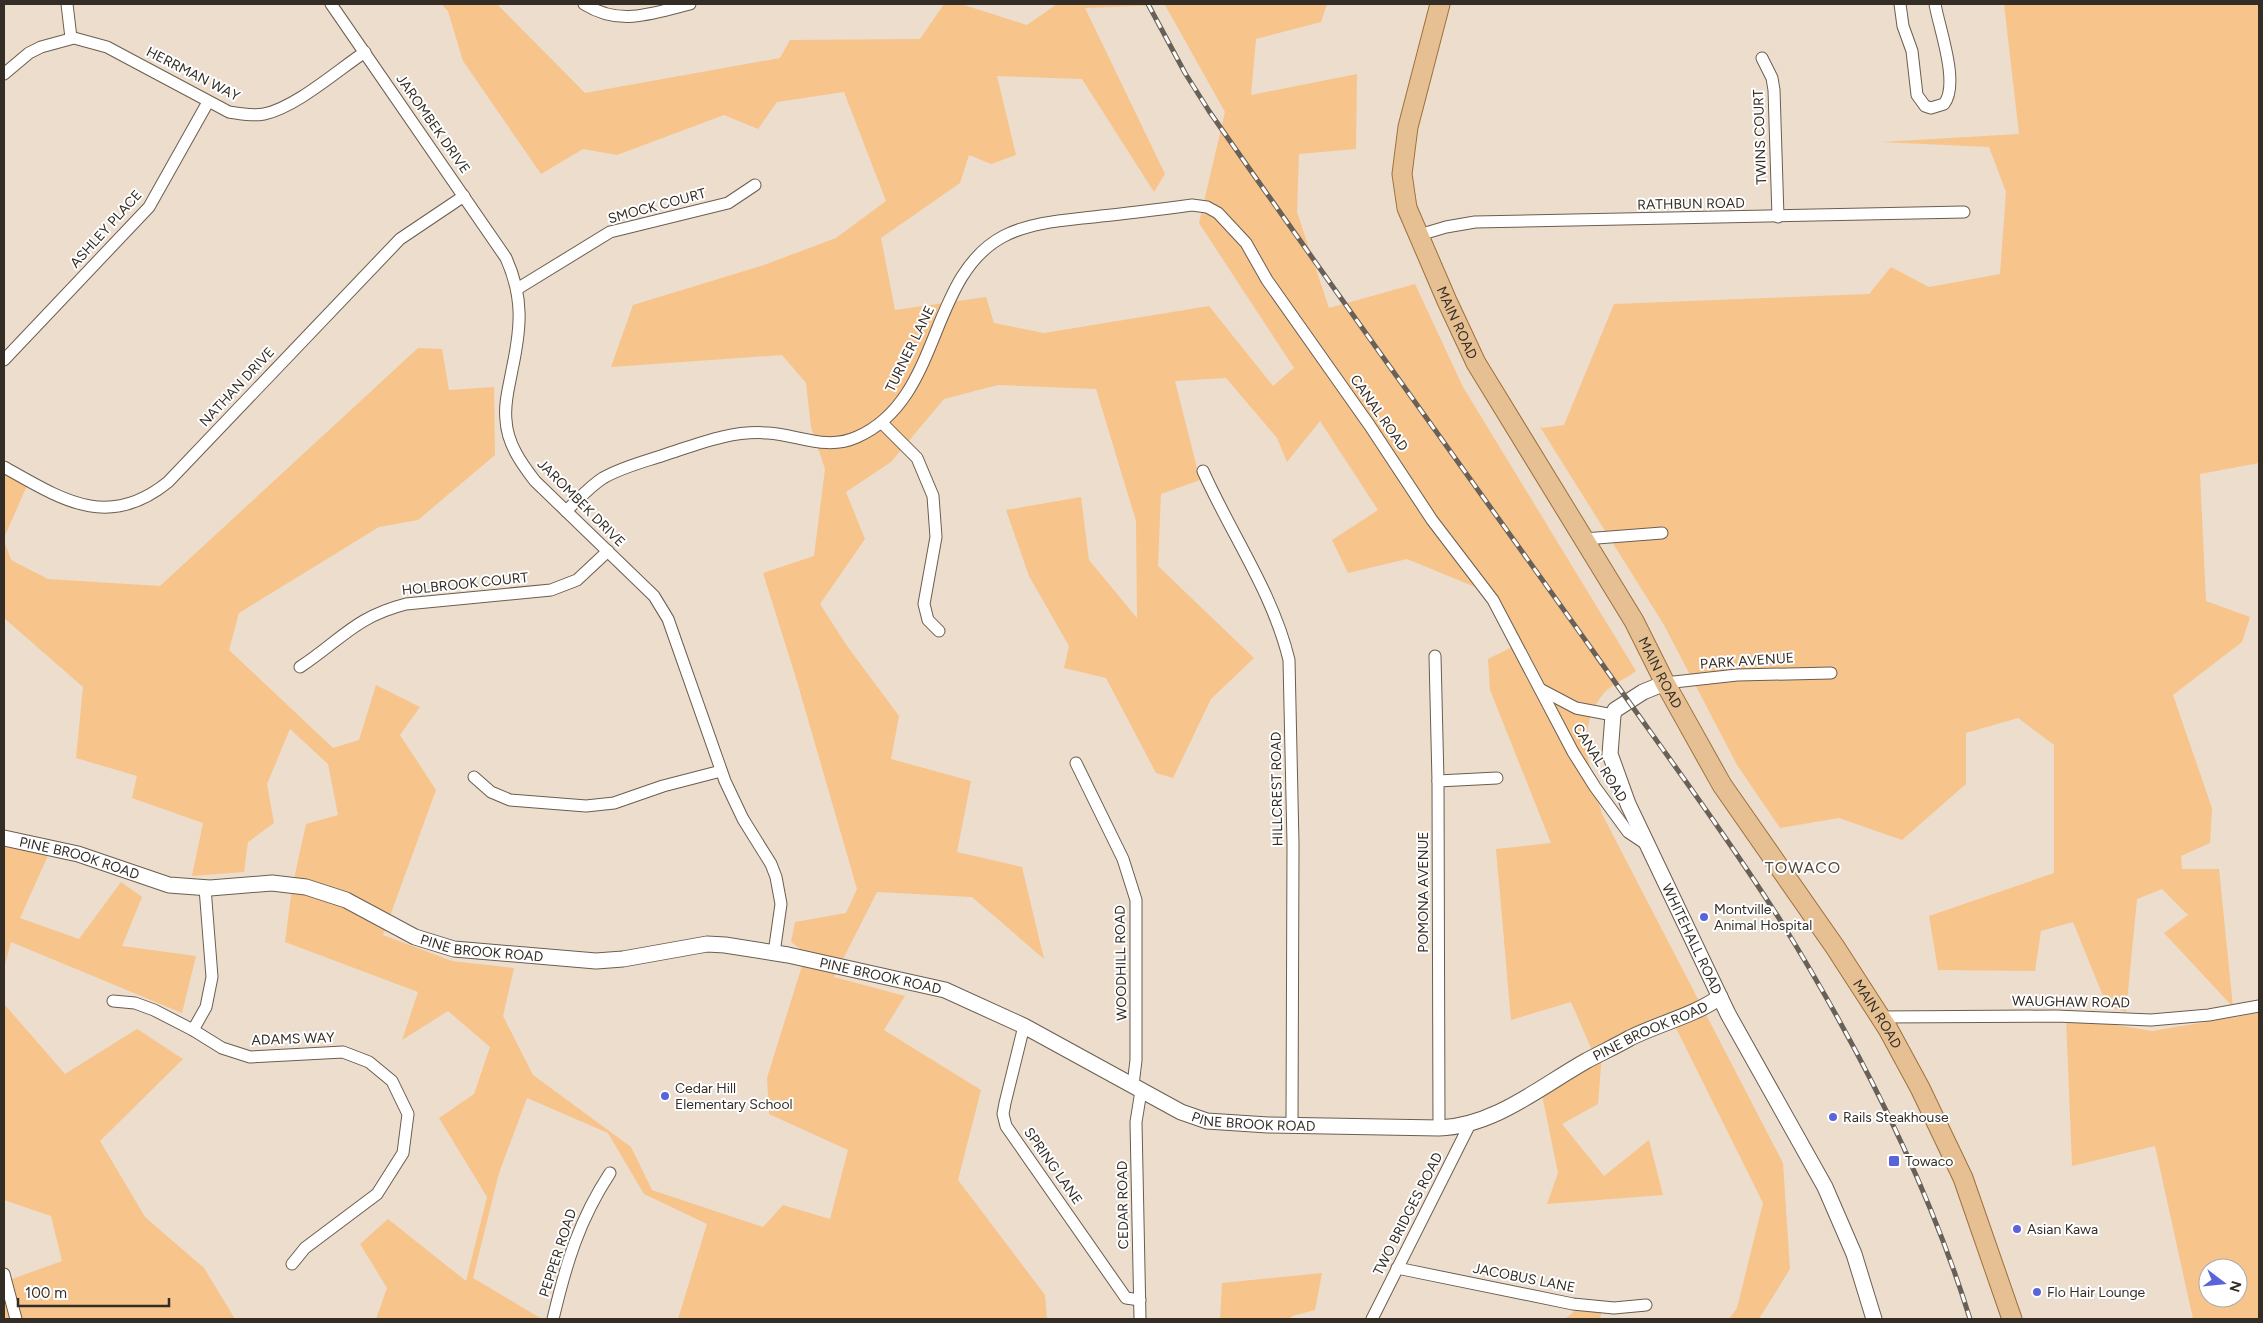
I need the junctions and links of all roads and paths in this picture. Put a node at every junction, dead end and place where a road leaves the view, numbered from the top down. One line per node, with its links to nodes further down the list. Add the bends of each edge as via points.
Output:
1 (68, 4): 8 (street)
2 (332, 4): 9 (street, JAROMBEK DRIVE)
3 (584, 4): 4 (street, via 602,14 623,18)
4 (690, 4)
5 (1440, 4): 18 (main road, MAIN ROAD, via 1402,160 1408,208)
6 (1900, 4): 7 (street, via 1903,26 1912,51 1917,95 1931,108 1944,104 1951,92 1948,58)
7 (1935, 4)
8 (71, 38): 11 (street, HERRMAN WAY, via 41,46); 12 (street, HERRMAN WAY, via 107,47)
9 (365, 52): 12 (street, HERRMAN WAY, via 277,110 243,115); 14 (street, JAROMBEK DRIVE)
10 (1762, 58): 17 (street, TWINS COURT, via 1774,90)
11 (4, 74)
12 (208, 102): 20 (street, ASHLEY PLACE, via 149,207)
13 (755, 185): 19 (street, SMOCK COURT, via 728,203 610,232)
14 (464, 196): 19 (street, JAROMBEK DRIVE, via 506,258); 22 (street, NATHAN DRIVE, via 400,239 168,482 146,497 120,507 86,506 60,497)
15 (1157, 210): 21 (street, TURNER LANE, via 1029,226 992,244 964,274 913,384 898,407); 33 (street, CANAL ROAD, via 1192,205 1207,207 1218,213 1246,243 1267,280 1432,520 1493,600)
16 (1964, 212): 17 (street, RATHBUN ROAD)
17 (1778, 217): 18 (street, RATHBUN ROAD, via 1475,222)
18 (1419, 235): 26 (main road, MAIN ROAD, via 1476,363)
19 (517, 290): 24 (street, JAROMBEK DRIVE, via 521,324 506,407 508,434 522,465)
20 (4, 360)
21 (882, 423): 24 (street, TURNER LANE, via 854,439 827,444 767,433 740,433 718,438 613,472 590,487); 28 (street, via 917,458 934,496 936,537 924,604 928,620)
22 (4, 466)
23 (1204, 471): 52 (street, HILLCREST ROAD, via 1270,606 1289,660 1293,844)
24 (566, 512): 27 (street, JAROMBEK DRIVE)
25 (1662, 533): 26 (street)
26 (1584, 539): 32 (main road, MAIN ROAD, via 1634,621)
27 (608, 551): 30 (street, HOLBROOK COURT, via 577,580 551,590 406,604 386,609 361,620); 36 (street, JAROMBEK DRIVE, via 654,596 668,619)
28 (939, 631)
29 (1435, 656): 39 (street, POMONA AVENUE)
30 (300, 667)
31 (1831, 673): 32 (street, PARK AVENUE, via 1737,675)
32 (1665, 683): 34 (street, via 1643,692 1615,710); 47 (main road, MAIN ROAD, via 1722,785)
33 (1540, 688): 34 (street, CANAL ROAD, via 1576,708); 41 (street, CANAL ROAD, via 1595,787 1628,832)
34 (1613, 715): 41 (street, WHITEHALL ROAD, via 1610,754)
35 (1076, 763): 50 (street, WOODHILL ROAD, via 1123,859 1136,900)
36 (721, 771): 37 (street, via 614,803 586,806 510,800 491,792); 43 (street, JAROMBEK DRIVE, via 743,820 776,877 781,904)
37 (474, 777)
38 (1496, 778): 39 (street)
39 (1438, 781): 53 (street, POMONA AVENUE)
40 (4, 838): 42 (street, PINE BROOK ROAD, via 78,854 169,885)
41 (1646, 844): 44 (street, WHITEHALL ROAD)
42 (205, 888): 43 (street, PINE BROOK ROAD, via 272,883 306,887 346,900 415,937 454,949 596,961 623,960 707,944); 49 (street, via 212,977 206,1007)
43 (774, 953): 48 (street, PINE BROOK ROAD, via 945,990)
44 (1720, 997): 51 (street, PINE BROOK ROAD, via 1704,1009 1612,1047 1511,1106); 64 (street, WHITEHALL ROAD, via 1825,1187 1854,1254)
45 (113, 1001): 49 (street, ADAMS WAY, via 134,1003)
46 (2259, 1006): 47 (street, WAUGHAW ROAD, via 2209,1016 2151,1020 2047,1016)
47 (1880, 1017): 65 (main road, MAIN ROAD, via 1955,1159 1978,1216)
48 (1024, 1026): 50 (street, PINE BROOK ROAD); 58 (street, SPRING LANE, via 1003,1114 1006,1126 1126,1298)
49 (193, 1030): 55 (street, ADAMS WAY, via 222,1048 250,1057 343,1052 369,1062 392,1081 408,1114 403,1154 376,1194 305,1248)
50 (1137, 1088): 52 (street, PINE BROOK ROAD, via 1181,1112 1207,1121); 58 (street, CEDAR ROAD)
51 (1470, 1122): 53 (street, PINE BROOK ROAD); 56 (street, TWO BRIDGES ROAD)
52 (1292, 1124): 53 (street, PINE BROOK ROAD)
53 (1439, 1128)
54 (610, 1173): 61 (street, PEPPER ROAD, via 590,1203 577,1233)
55 (292, 1264)
56 (1397, 1268): 59 (street, JACOBUS LANE, via 1573,1304 1614,1308); 63 (street, TWO BRIDGES ROAD)
57 (4, 1274): 60 (street)
58 (1140, 1300): 62 (street, CEDAR ROAD)
59 (1646, 1304)
60 (16, 1319)
61 (553, 1319)
62 (1140, 1319)
63 (1372, 1319)
64 (1874, 1319)
65 (2012, 1319)

